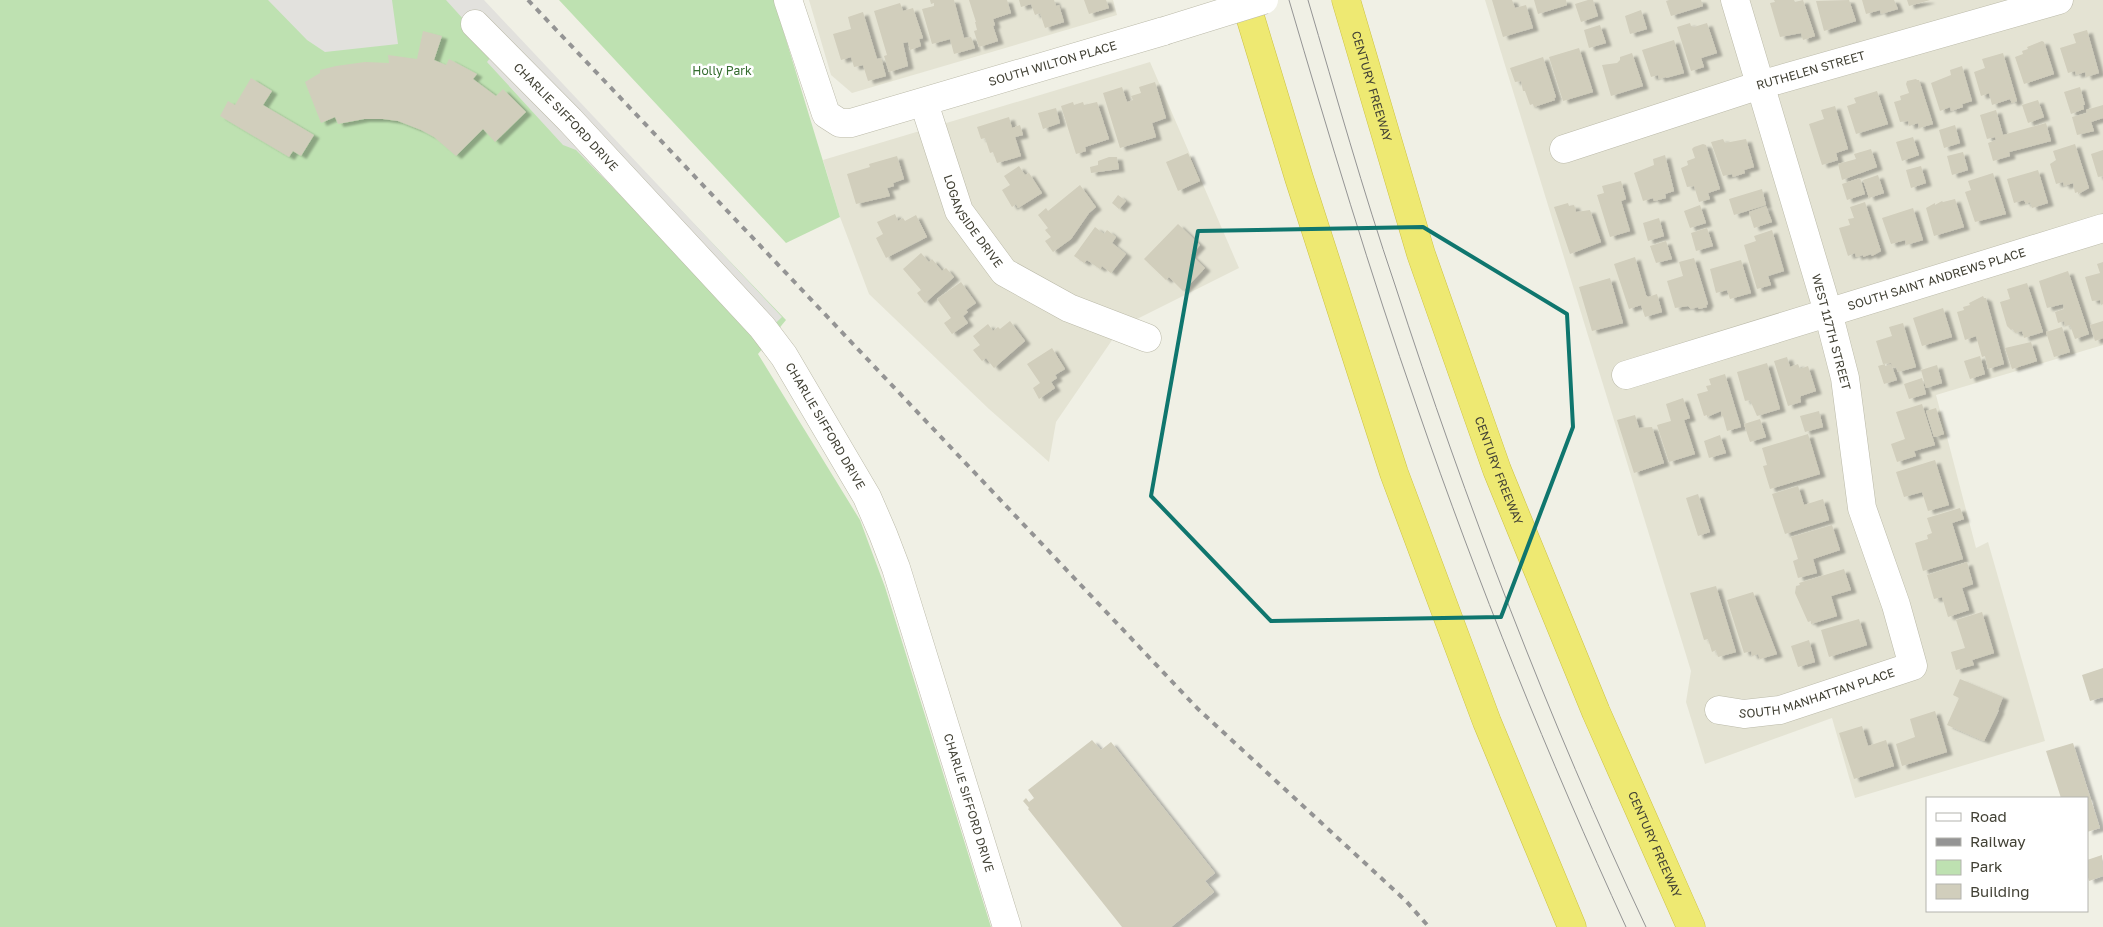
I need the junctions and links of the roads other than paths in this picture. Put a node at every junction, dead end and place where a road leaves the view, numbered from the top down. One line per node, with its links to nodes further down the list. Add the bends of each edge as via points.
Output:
1 (788, 0): 9 (street, SOUTH WILTON PLACE, via 826,114 840,123 851,124)
2 (1245, 0): 18 (highway, via 1394,474 1487,722)
3 (1264, 0): 9 (street, SOUTH WILTON PLACE, bridge)
4 (1346, 0): 19 (highway, CENTURY FREEWAY, via 1421,254 1496,470 1596,712)
5 (1735, 0): 8 (street, WEST 117TH STREET)
6 (2059, 0): 8 (street, RUTHELEN STREET)
7 (475, 24): 17 (street, CHARLIE SIFFORD DRIVE, via 570,120 762,327 784,356 863,489 896,568)
8 (1760, 85): 10 (street, RUTHELEN STREET); 12 (street, WEST 117TH STREET)
9 (924, 103): 13 (street, LOGANSIDE DRIVE, via 959,211 1004,272 1069,308)
10 (1564, 149)
11 (2103, 228): 12 (street, SOUTH SAINT ANDREWS PLACE)
12 (1828, 312): 14 (street, SOUTH SAINT ANDREWS PLACE); 15 (street, WEST 117TH STREET, via 1845,378 1862,508 1896,605)
13 (1147, 338)
14 (1626, 375)
15 (1913, 666): 16 (street, SOUTH MANHATTAN PLACE, via 1780,710 1744,714)
16 (1719, 710)
17 (1007, 927)
18 (1572, 927)
19 (1690, 927)

